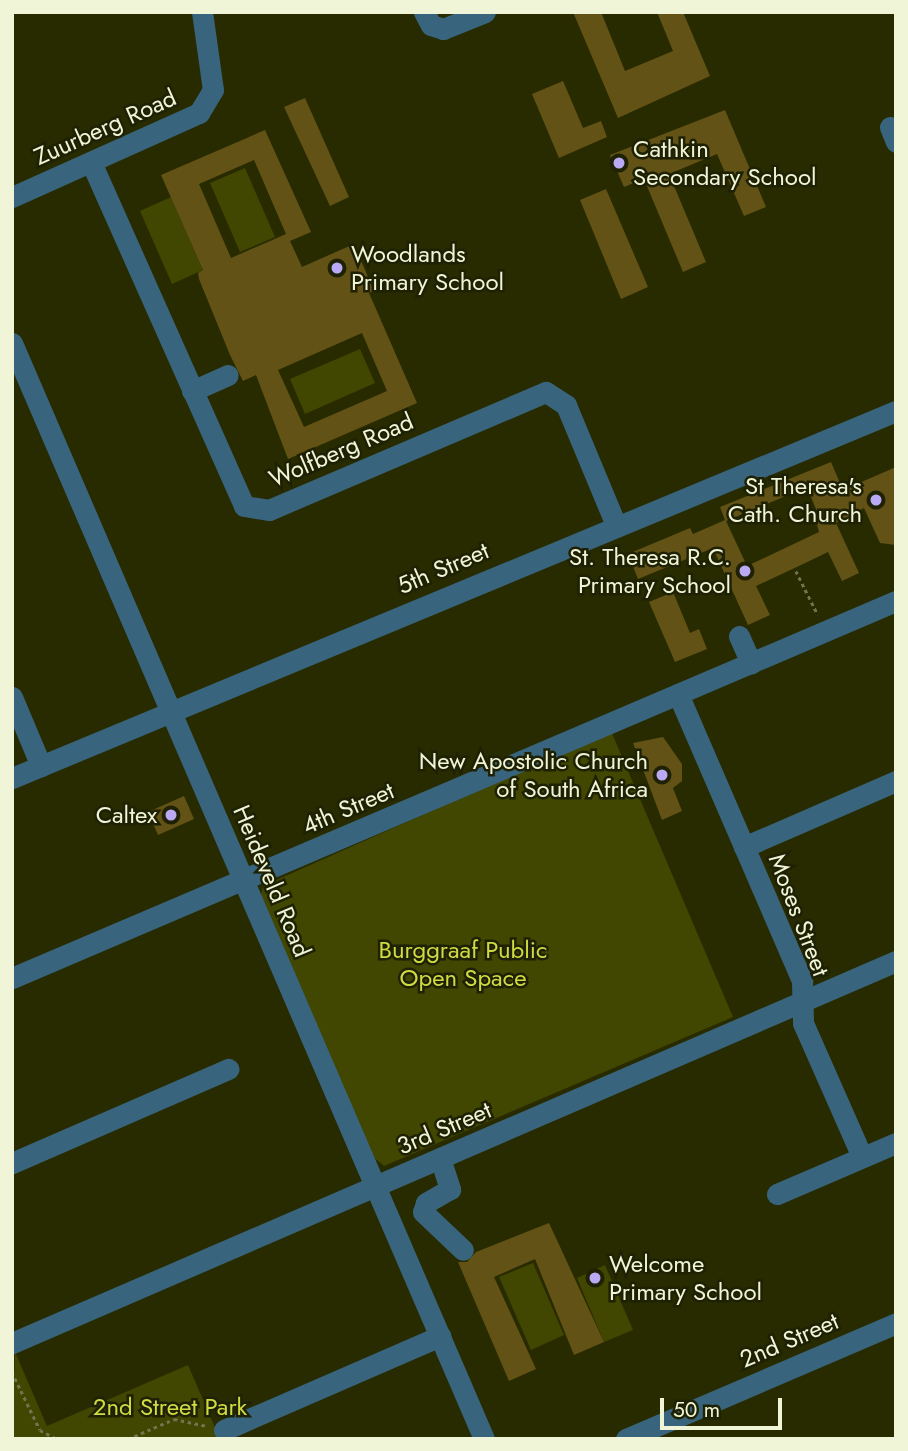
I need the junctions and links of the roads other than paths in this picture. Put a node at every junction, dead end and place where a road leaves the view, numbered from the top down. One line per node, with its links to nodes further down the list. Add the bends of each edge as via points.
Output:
1 (202, 12): 4 (street, Zuurberg Road, via 213,90 208,103 185,122)
2 (424, 12): 3 (street, via 432,25 443,29)
3 (485, 12)
4 (91, 162): 5 (street, Zuurberg Road); 8 (street, Wolfberg Road)
5 (12, 197)
6 (12, 343): 16 (street, Heideveld Road)
7 (228, 375): 8 (street)
8 (192, 391): 10 (street, Wolfberg Road, via 239,501 257,512 538,393 552,394 566,405)
9 (896, 411): 10 (street, 5th Street)
10 (616, 525): 16 (street, 5th Street)
11 (896, 601): 13 (street, 4th Street)
12 (739, 636): 13 (street)
13 (751, 663): 14 (street, 4th Street)
14 (678, 694): 20 (street, Moses Street, via 728,829); 21 (street, 4th Street)
15 (12, 697): 17 (street)
16 (171, 711): 17 (street, 5th Street); 21 (street, Heideveld Road)
17 (41, 766): 18 (street, 5th Street)
18 (12, 778)
19 (896, 781): 20 (street)
20 (744, 847): 24 (street, Moses Street, via 802,981)
21 (243, 879): 23 (street, 4th Street); 30 (street, Heideveld Road)
22 (896, 961): 24 (street, 3rd Street)
23 (12, 978)
24 (803, 1001): 27 (street, Moses Street, via 803,1023); 28 (street, 3rd Street)
25 (228, 1069): 29 (street)
26 (896, 1143): 27 (street)
27 (862, 1157): 31 (street)
28 (440, 1158): 30 (street, 3rd Street); 32 (street, via 451,1186 425,1202 423,1212)
29 (13, 1160)
30 (376, 1186): 34 (street, Heideveld Road); 35 (street, 3rd Street)
31 (777, 1194)
32 (463, 1250)
33 (896, 1323): 37 (street, 2nd Street)
34 (440, 1336): 36 (street); 38 (street, Heideveld Road)
35 (12, 1343)
36 (224, 1430)
37 (668, 1431): 39 (street, 2nd Street)
38 (484, 1439)
39 (626, 1439)

